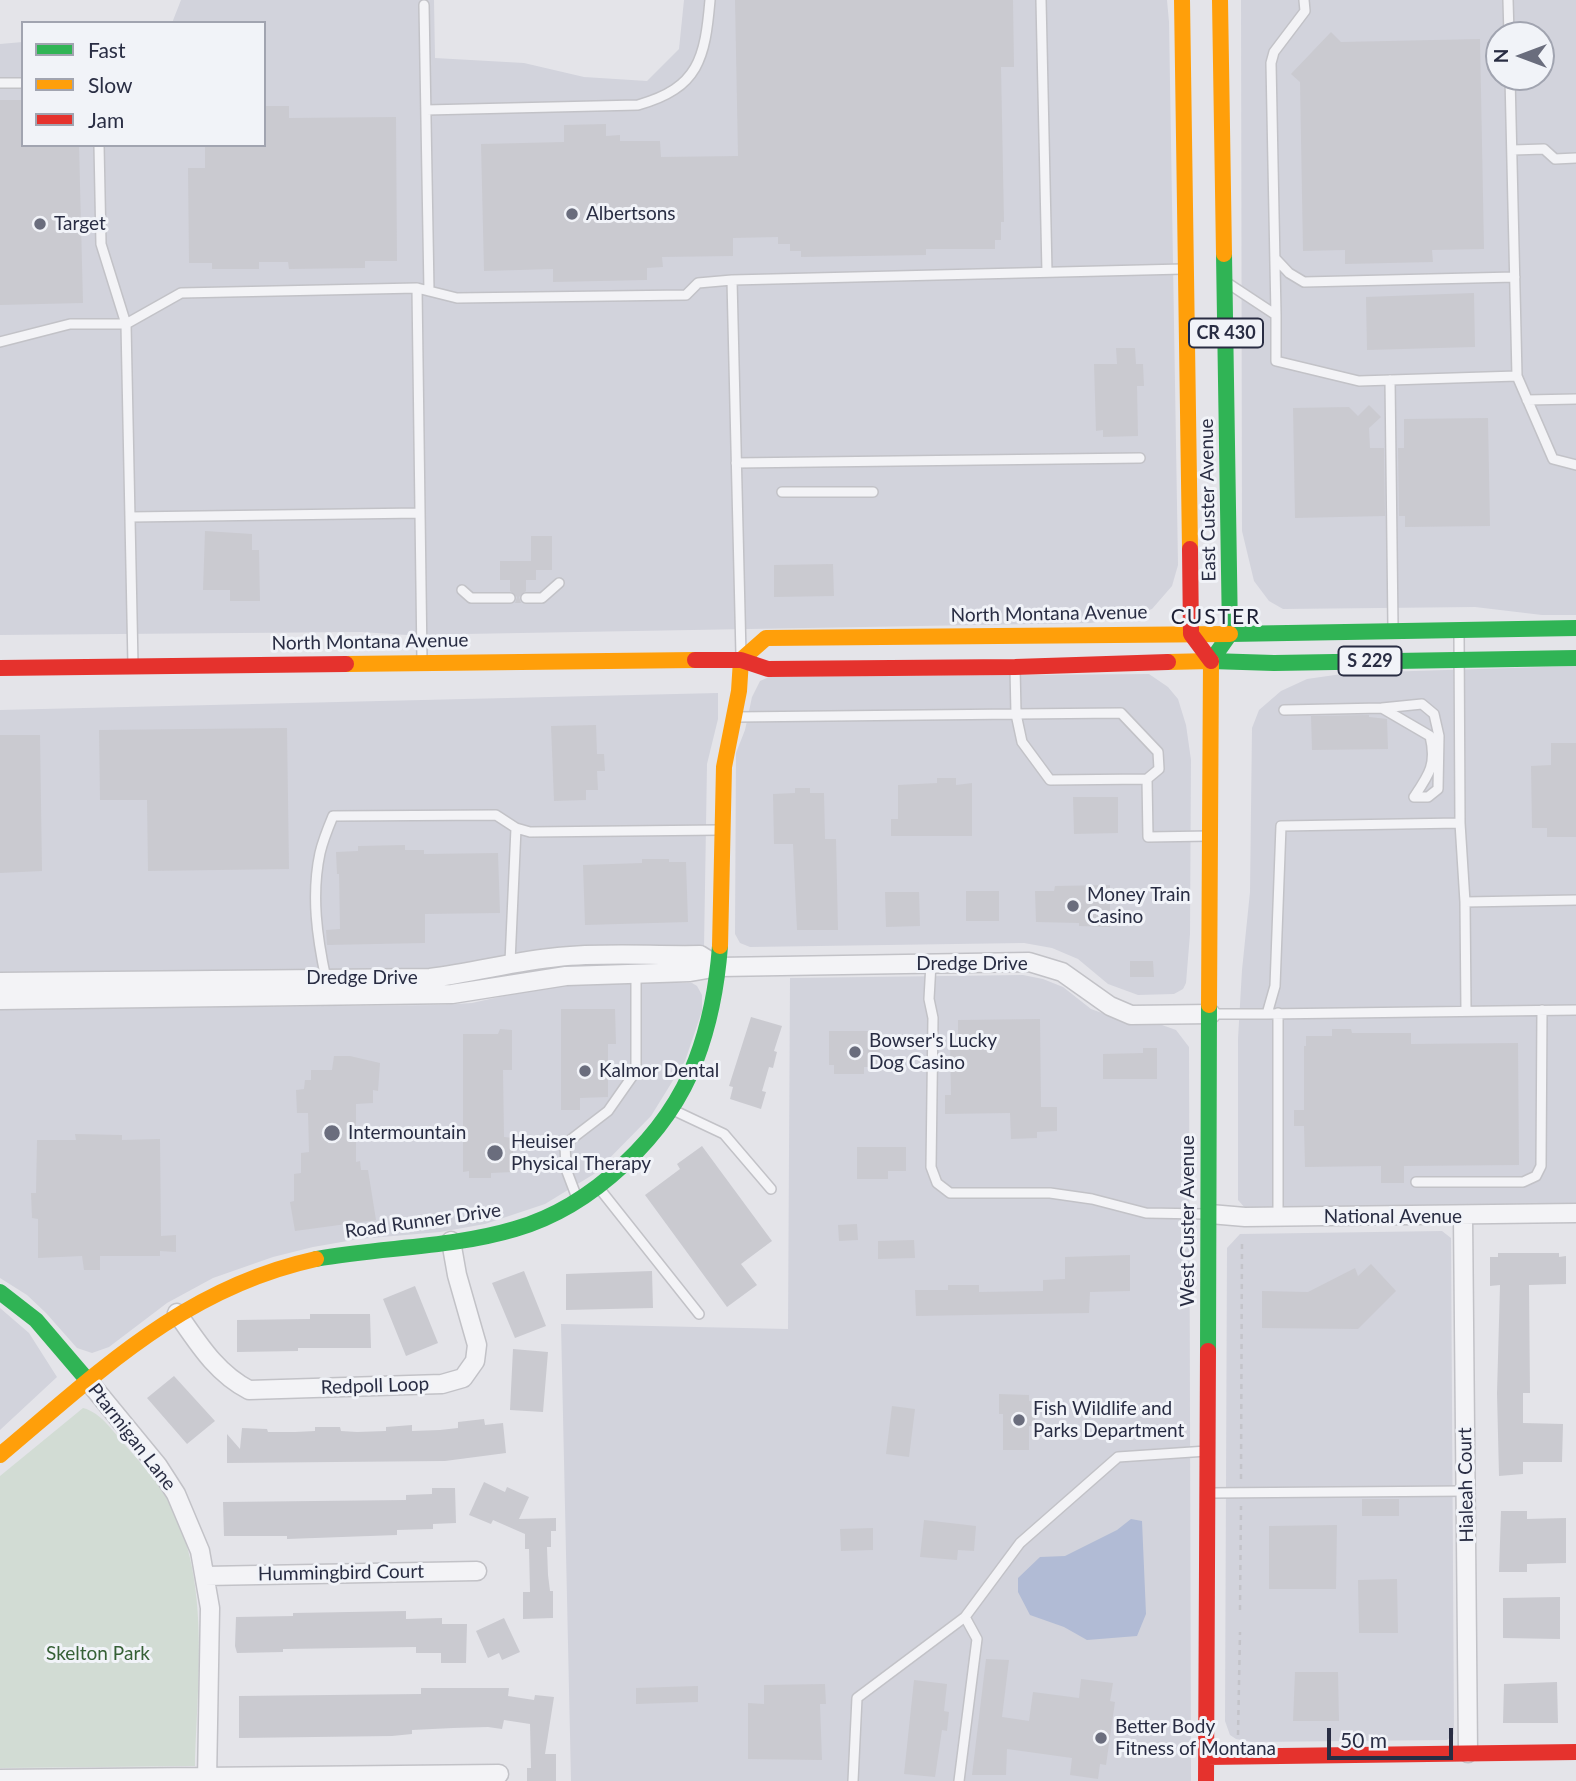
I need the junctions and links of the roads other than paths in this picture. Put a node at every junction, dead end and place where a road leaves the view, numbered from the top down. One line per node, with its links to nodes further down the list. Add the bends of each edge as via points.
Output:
1 (710, 0): 12 (lane, via 704,49 694,70 660,99 638,105)
2 (1041, 0): 18 (lane)
3 (1220, 0): 21 (main road, East Custer Avenue / CR 430)
4 (1304, 0): 16 (lane, via 1305,11 1274,52 1271,63)
5 (1508, 0): 8 (lane)
6 (1180, 3): 17 (main road, East Custer Avenue / CR 430)
7 (424, 5): 12 (lane)
8 (1509, 21)
9 (0, 83): 10 (lane)
10 (21, 83)
11 (1511, 91): 14 (lane)
12 (426, 110): 23 (lane)
13 (99, 147): 25 (lane, via 100,244)
14 (1513, 150): 15 (lane, via 1544,149 1555,159); 19 (lane)
15 (1576, 158)
16 (1275, 258): 19 (lane, via 1304,282); 24 (lane)
17 (1186, 269): 18 (lane); 45 (main road, East Custer Avenue / CR 430)
18 (1047, 272): 20 (lane)
19 (1515, 277): 27 (lane)
20 (732, 280): 23 (lane, via 698,283 686,295 457,298); 32 (lane)
21 (1225, 281): 24 (lane); 46 (main road, East Custer Avenue / CR 430)
22 (417, 288): 23 (lane); 25 (lane, via 181,293); 36 (lane)
23 (429, 291)
24 (1276, 315): 28 (lane, via 1276,361 1359,381)
25 (126, 324): 26 (lane, via 70,324); 37 (lane)
26 (0, 342)
27 (1517, 376): 28 (lane); 30 (lane)
28 (1390, 380): 44 (lane)
29 (1576, 399): 30 (lane)
30 (1527, 400): 33 (lane, via 1553,459)
31 (1140, 458): 32 (lane)
32 (736, 463): 48 (lane)
33 (1576, 466)
34 (782, 492): 35 (lane)
35 (873, 492)
36 (420, 513): 37 (lane); 51 (lane)
37 (130, 517): 52 (lane)
38 (559, 583): 41 (lane, via 542,598)
39 (463, 590): 40 (lane, via 471,598)
40 (510, 598)
41 (526, 598)
42 (1576, 628): 43 (main road, North Montana Avenue / S 229)
43 (1459, 631): 44 (main road, North Montana Avenue / S 229); 49 (lane)
44 (1393, 632): 46 (main road, North Montana Avenue / S 229)
45 (1191, 634): 46 (main road, North Montana Avenue / S 229); 48 (main road, North Montana Avenue / S 229, via 766,638); 50 (main road)
46 (1230, 634): 50 (main road)
47 (1576, 658): 49 (main road, North Montana Avenue / S 229)
48 (741, 660): 51 (main road, North Montana Avenue / S 229); 53 (main road, North Montana Avenue / S 229, via 768,669); 58 (main road, Road Runner Drive)
49 (1460, 660): 50 (main road, North Montana Avenue / S 229); 60 (lane)
50 (1212, 661): 53 (main road, North Montana Avenue / S 229); 63 (main road, West Custer Avenue)
51 (422, 662): 52 (main road, North Montana Avenue / S 229)
52 (132, 667): 54 (main road, North Montana Avenue / S 229)
53 (1015, 667): 57 (lane)
54 (0, 668)
55 (1382, 708): 55 (lane, via 1430,736 1432,769 1414,797 1428,797 1438,789 1439,736 1434,713 1422,704); 56 (lane)
56 (1284, 709)
57 (1016, 713): 58 (lane); 59 (lane, via 1022,742 1050,780); 59 (lane, via 1121,713 1158,752 1159,769)
58 (735, 717): 62 (main road, Road Runner Drive, via 724,767)
59 (1147, 779): 63 (lane, via 1148,837)
60 (1460, 823): 65 (lane); 78 (lane, via 1281,826 1275,986)
61 (516, 828): 62 (lane, via 530,832); 66 (lane); 70 (lane, via 496,815 333,816 320,852 315,893 318,943)
62 (722, 831): 68 (main road, Road Runner Drive)
63 (1212, 836): 77 (main road, West Custer Avenue)
64 (1576, 900): 65 (lane)
65 (1465, 902): 75 (lane)
66 (510, 962): 68 (street, Dredge Drive, via 562,956 700,955); 70 (street, Dredge Drive, via 430,978)
67 (931, 963): 68 (street, Dredge Drive); 77 (street, Dredge Drive, via 1029,962 1062,972 1131,1015); 85 (lane, via 932,1167 937,1183 950,1193 1050,1193 1146,1213)
68 (719, 967): 69 (street, Dredge Drive); 79 (main road, Road Runner Drive, via 705,1041)
69 (636, 974): 72 (street, Dredge Drive, via 566,976 452,994); 83 (lane, via 636,1071 608,1111 565,1144 566,1169)
70 (327, 978): 71 (street, Dredge Drive)
71 (0, 982)
72 (0, 1000)
73 (1542, 1010): 74 (lane); 75 (lane); 80 (lane, via 1541,1166 1536,1176 1523,1182)
74 (1576, 1010)
75 (1466, 1011): 76 (lane)
76 (1278, 1013): 78 (lane); 87 (lane)
77 (1211, 1014): 78 (lane); 85 (main road, West Custer Avenue)
78 (1267, 1014)
79 (671, 1110): 81 (main road, Road Runner Drive, via 625,1164); 82 (lane, via 724,1134)
80 (1416, 1182)
81 (598, 1186): 83 (main road, Road Runner Drive); 91 (lane)
82 (772, 1189)
83 (578, 1200): 88 (main road, Road Runner Drive, via 517,1228)
84 (1576, 1213): 86 (street, National Avenue)
85 (1210, 1214): 87 (street, National Avenue); 93 (main road, West Custer Avenue)
86 (1463, 1216): 87 (street, National Avenue); 95 (street, Hialeah Court)
87 (1278, 1217)
88 (451, 1241): 90 (main road, Road Runner Drive, via 295,1262 243,1280); 90 (street, Redpoll Loop, via 477,1345 475,1361 463,1378 442,1384 249,1390 214,1366)
89 (0, 1292): 92 (main road, Ptarmigan Lane, via 36,1320)
90 (177, 1313): 92 (main road, Road Runner Drive)
91 (699, 1314)
92 (89, 1382): 94 (main road, Road Runner Drive); 98 (street, Ptarmigan Lane, via 159,1466 176,1494 194,1532)
93 (1209, 1451): 96 (main road, West Custer Avenue); 99 (lane, via 1118,1457 1020,1543)
94 (0, 1455)
95 (1466, 1491): 96 (lane); 101 (street, Hialeah Court)
96 (1208, 1493): 102 (main road, West Custer Avenue)
97 (477, 1571): 98 (street, Hummingbird Court)
98 (205, 1576): 105 (street, Ptarmigan Lane, via 210,1608)
99 (965, 1617): 107 (lane, via 857,1698); 108 (lane, via 977,1639)
100 (1576, 1752): 101 (main road)
101 (1468, 1754): 102 (main road)
102 (1207, 1757): 109 (main road, West Custer Avenue)
103 (499, 1774): 105 (street)
104 (0, 1779): 106 (street)
105 (207, 1779): 106 (street)
106 (48, 1780)
107 (853, 1781)
108 (959, 1781)
109 (1206, 1781)

